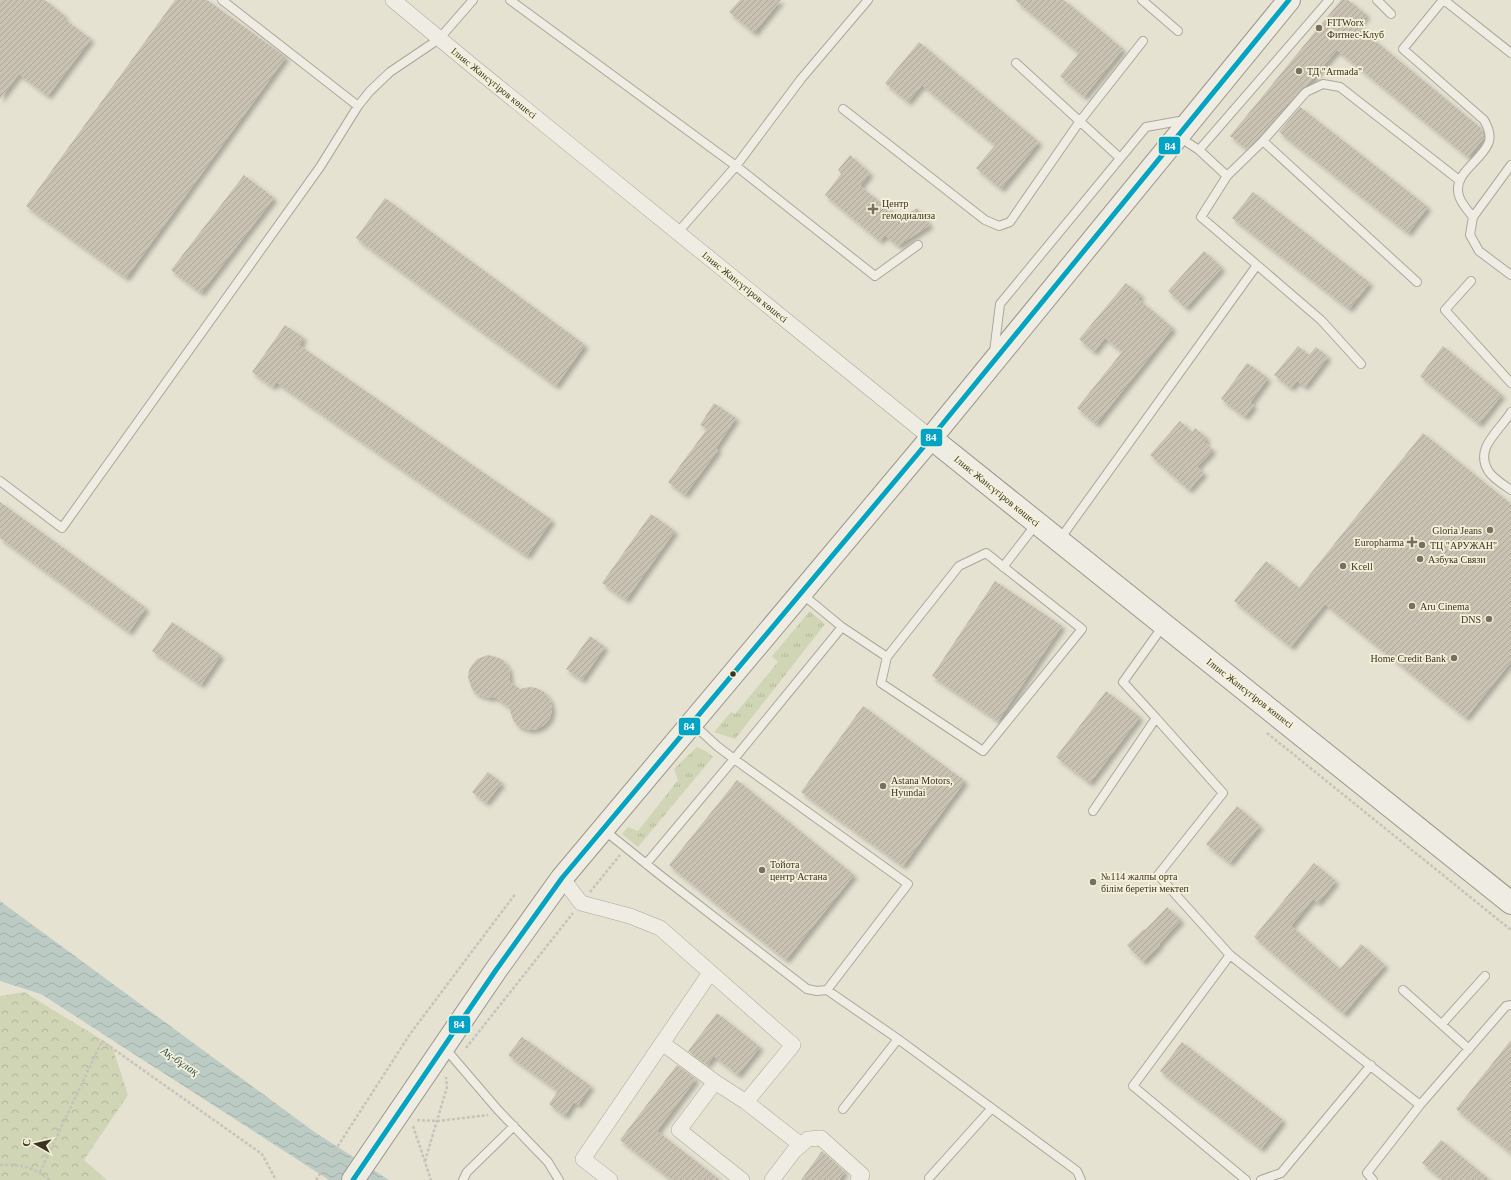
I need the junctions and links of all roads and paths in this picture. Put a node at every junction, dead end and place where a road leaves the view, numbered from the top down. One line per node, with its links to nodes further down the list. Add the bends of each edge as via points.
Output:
1 (222, 0): 17 (lane)
2 (393, 0): 13 (street, Ілияс Жансүгіров көшесі)
3 (473, 0): 13 (lane)
4 (510, 0): 26 (lane)
5 (868, 0): 26 (lane, via 801,79)
6 (1142, 0): 12 (lane)
7 (1289, 0): 19 (main road)
8 (1329, 0): 23 (lane)
9 (1377, 0): 11 (lane)
10 (1443, 0): 15 (lane); 28 (lane, via 1403,49 1484,120 1490,132 1489,143)
11 (1391, 14)
12 (1178, 31)
13 (440, 39): 17 (lane, via 390,72); 30 (street, Ілияс Жансүгіров көшесі)
14 (1143, 41): 20 (lane)
15 (1511, 53)
16 (1016, 63): 20 (lane)
17 (358, 106): 41 (lane, via 320,167 62,528)
18 (843, 109): 20 (lane, via 986,220 999,226 1010,222)
19 (1192, 119): 21 (main road); 24 (lane, via 1146,127)
20 (1080, 121): 24 (lane)
21 (1178, 136): 23 (lane); 36 (main road)
22 (1263, 141): 27 (lane); 28 (lane, via 1306,92 1323,84 1340,87); 35 (lane)
23 (1199, 150): 27 (lane)
24 (1120, 158): 36 (lane, via 1000,304)
25 (1511, 165): 29 (lane)
26 (736, 166): 30 (lane); 31 (lane, via 875,276)
27 (1227, 176): 32 (lane, via 1201,217)
28 (1459, 180): 29 (lane, via 1459,198)
29 (1473, 217): 33 (lane, via 1470,235 1480,251)
30 (678, 232): 40 (street, Ілияс Жансүгіров көшесі)
31 (918, 245)
32 (1257, 265): 37 (lane, via 1321,320); 44 (lane)
33 (1511, 275)
34 (1470, 281): 38 (lane, via 1445,310)
35 (1417, 282)
36 (993, 363): 40 (main road)
37 (1361, 364)
38 (1511, 383)
39 (1511, 412): 42 (lane, via 1485,447 1485,461 1490,472)
40 (931, 438): 43 (main road, Ілияс Жансүгіров көшесі); 46 (main road)
41 (0, 481)
42 (1511, 490)
43 (1037, 523): 44 (main road, Ілияс Жансүгіров көшесі); 45 (lane)
44 (1059, 540): 47 (main road, Ілияс Жансүгіров көшесі)
45 (1003, 567): 49 (lane, via 986,553 959,566); 49 (lane, via 1082,629 983,751 881,683)
46 (802, 594): 48 (lane); 51 (main road)
47 (1164, 625): 50 (lane, via 1123,682); 61 (main road, Ілияс Жансүгіров көшесі)
48 (842, 627): 49 (lane); 53 (lane)
49 (888, 657)
50 (1156, 718): 54 (lane); 63 (lane, via 1223,793 1158,875)
51 (692, 723): 53 (lane); 55 (main road)
52 (1264, 730): 62 (path)
53 (734, 760): 57 (lane); 66 (lane, via 908,884)
54 (1093, 811)
55 (603, 829): 56 (lane); 58 (main road)
56 (626, 848): 57 (lane); 60 (path)
57 (646, 864): 66 (lane, via 807,989)
58 (562, 878): 60 (street); 73 (main road, via 496,970)
59 (516, 893): 93 (path, via 410,1034)
60 (581, 903): 64 (street, via 630,916 660,928); 73 (path)
61 (1511, 903)
62 (1511, 930)
63 (1230, 955): 74 (lane); 103 (lane, via 1133,1086)
64 (710, 973): 71 (street); 77 (street, via 793,1045)
65 (1484, 976): 69 (lane)
66 (827, 990): 70 (lane)
67 (1403, 990): 69 (lane)
68 (1511, 1006): 72 (lane, via 1506,1006)
69 (1442, 1024): 72 (lane)
70 (898, 1039): 79 (lane); 80 (lane)
71 (662, 1043): 76 (street); 98 (street, via 583,1159)
72 (1469, 1049): 78 (lane)
73 (450, 1054): 81 (lane); 94 (main road, via 388,1128)
74 (1370, 1066): 78 (lane); 104 (lane, via 1280,1173)
75 (446, 1076): 83 (path, via 447,1087)
76 (715, 1082): 77 (street); 99 (street, via 679,1130)
77 (746, 1102): 86 (street)
78 (1420, 1105): 105 (lane, via 1367,1173)
79 (843, 1109)
80 (991, 1109): 90 (lane); 102 (lane, via 1078,1171)
81 (502, 1114): 83 (path); 85 (lane)
82 (417, 1120): 83 (path)
83 (438, 1121): 87 (path)
84 (413, 1126): 87 (path)
85 (514, 1126): 96 (lane, via 467,1172); 97 (lane, via 548,1162)
86 (800, 1146): 100 (street); 101 (street, via 808,1139 821,1138 862,1175)
87 (425, 1161): 95 (path)
88 (0, 1164): 89 (path, via 17,1164)
89 (40, 1172): 91 (path); 92 (path, via 102,1042 262,1154)
90 (929, 1178)
91 (50, 1180)
92 (276, 1180)
93 (316, 1180)
94 (353, 1180)
95 (431, 1180)
96 (463, 1180)
97 (559, 1180)
98 (610, 1180)
99 (742, 1180)
100 (772, 1180)
101 (858, 1180)
102 (1081, 1180)
103 (1246, 1180)
104 (1261, 1180)
105 (1373, 1180)

